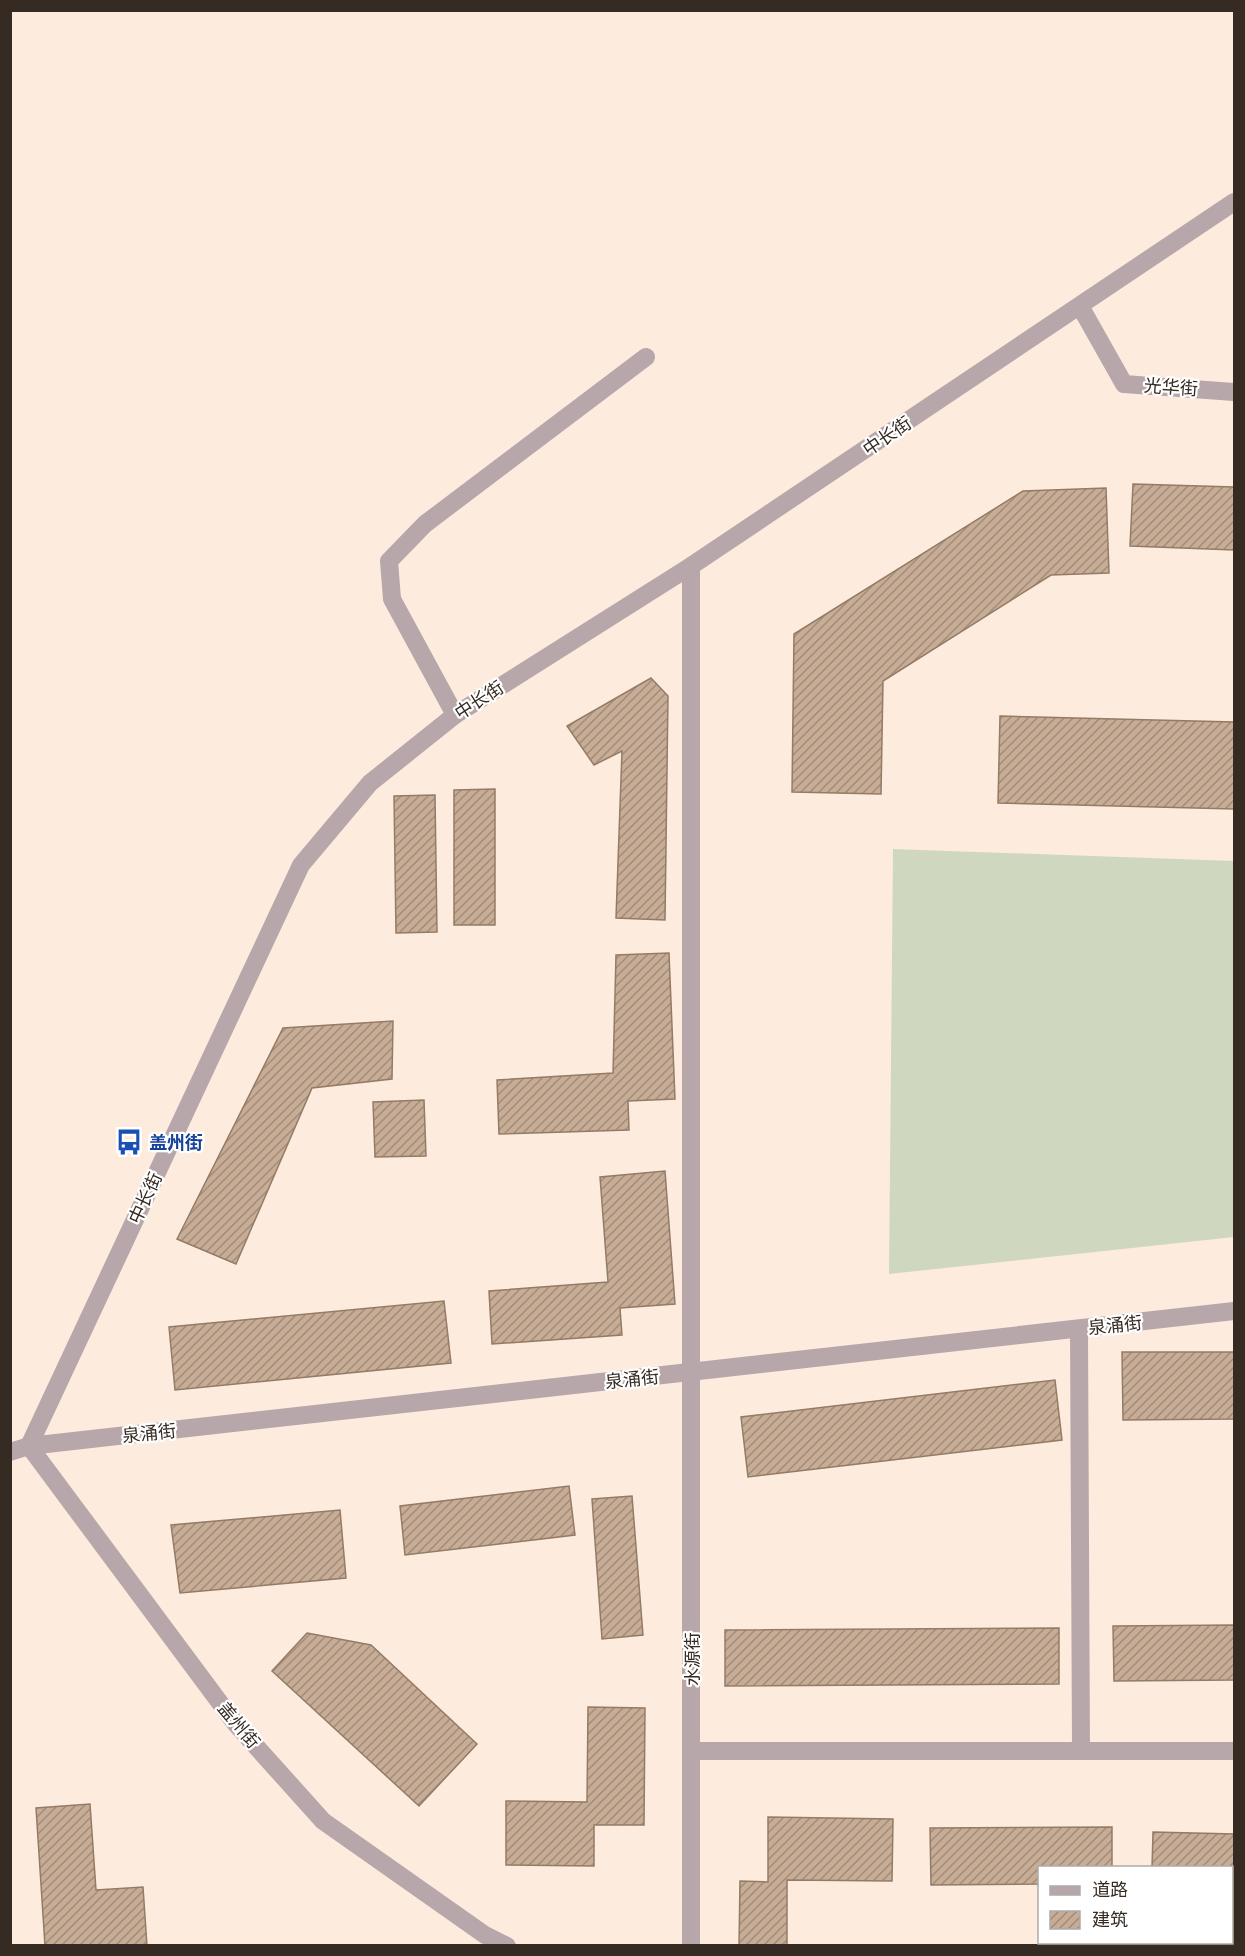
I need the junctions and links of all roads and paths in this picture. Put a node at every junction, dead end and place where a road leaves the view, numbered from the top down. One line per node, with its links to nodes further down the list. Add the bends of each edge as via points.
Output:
1 (1234, 202): 2 (street, 中长街)
2 (1080, 306): 4 (street, 光华街, via 1124,384); 5 (street, 中长街)
3 (646, 357): 6 (street, via 426,524 389,561 392,599)
4 (1234, 392)
5 (692, 566): 6 (street, 中长街); 9 (street, 水源街)
6 (455, 715): 10 (street, 中长街, via 370,783 301,865)
7 (1234, 1311): 8 (street, 泉涌街)
8 (1078, 1329): 9 (street, 泉涌街); 13 (street)
9 (693, 1372): 10 (street, 泉涌街); 12 (street, 水源街)
10 (29, 1446): 11 (street); 15 (street, 盖州街, via 235,1723 323,1821 485,1935)
11 (10, 1452)
12 (692, 1751): 13 (street); 16 (street, 水源街)
13 (1081, 1751): 14 (street)
14 (1234, 1751)
15 (507, 1946)
16 (691, 1946)

